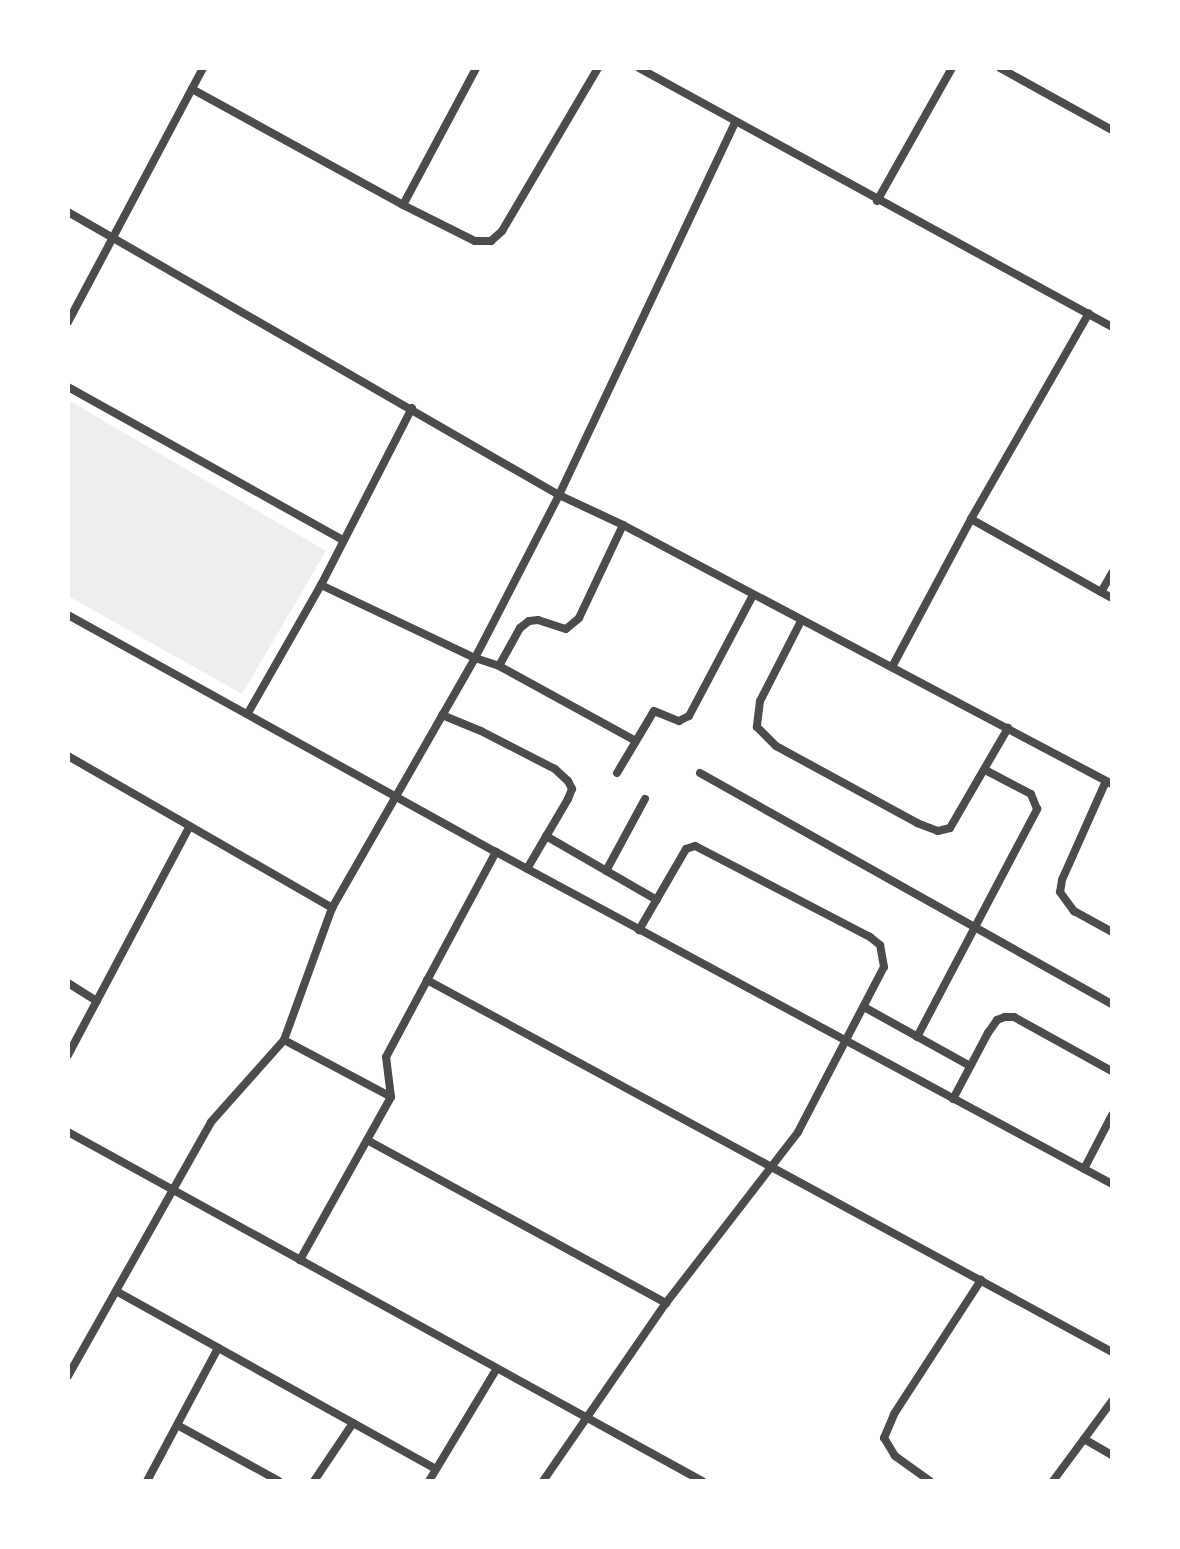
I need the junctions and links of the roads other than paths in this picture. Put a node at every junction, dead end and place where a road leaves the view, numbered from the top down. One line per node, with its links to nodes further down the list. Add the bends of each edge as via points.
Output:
1 (203, 68): 7 (street)
2 (476, 68): 11 (street)
3 (598, 68): 11 (street, via 502,231 491,241 475,241)
4 (639, 68): 8 (street)
5 (952, 68): 10 (street)
6 (1000, 68): 9 (street)
7 (192, 89): 11 (street); 13 (street)
8 (735, 122): 10 (street); 19 (street)
9 (1112, 130)
10 (877, 201): 14 (street)
11 (403, 205)
12 (68, 212): 13 (street)
13 (114, 237): 15 (street); 18 (street)
14 (1089, 313): 16 (street); 20 (street)
15 (68, 322)
16 (1112, 327)
17 (68, 387): 22 (street)
18 (412, 408): 19 (street); 22 (street)
19 (559, 495): 21 (street); 30 (street)
20 (971, 519): 25 (street); 32 (street)
21 (623, 525): 26 (street); 31 (street, via 579,618 566,629 529,621)
22 (343, 540): 24 (street)
23 (1112, 573): 25 (street)
24 (321, 585): 30 (street); 33 (street)
25 (1101, 592): 27 (street)
26 (753, 595): 29 (street); 36 (street, via 685,721 654,711)
27 (1112, 598)
28 (68, 615): 33 (street)
29 (801, 621): 32 (street); 38 (street, via 756,715 757,727 776,746 938,831 958,819)
30 (475, 658): 31 (street); 34 (street)
31 (499, 666): 36 (street)
32 (892, 667): 35 (street)
33 (248, 713): 42 (street)
34 (442, 715): 42 (street); 45 (street, via 555,769 568,781 572,789)
35 (1008, 728): 38 (street); 41 (street)
36 (634, 740): 39 (street)
37 (68, 756): 44 (street)
38 (985, 770): 51 (street, via 1031,794 1037,809)
39 (617, 773)
40 (700, 773): 51 (street)
41 (1109, 782): 53 (street, via 1060,892 1074,911)
42 (395, 796): 46 (street); 50 (street)
43 (645, 799): 48 (street)
44 (190, 826): 50 (street); 56 (street)
45 (546, 836): 47 (street); 48 (street)
46 (496, 852): 47 (street); 54 (street)
47 (527, 869): 52 (street)
48 (606, 871): 49 (street)
49 (657, 900): 52 (street); 58 (street, via 686,849 704,849 880,945 884,967)
50 (332, 908): 60 (street)
51 (975, 927): 57 (street); 59 (street)
52 (639, 930): 61 (street)
53 (1112, 932)
54 (427, 980): 65 (street, via 386,1057); 70 (street)
55 (68, 983): 56 (street)
56 (97, 1001): 62 (street)
57 (1112, 1004)
58 (864, 1007): 59 (street); 61 (street)
59 (917, 1037): 63 (street)
60 (284, 1040): 65 (street); 73 (street, via 211,1122)
61 (847, 1041): 66 (street); 70 (street, via 798,1132)
62 (68, 1055)
63 (970, 1066): 64 (street, via 997,1020 1014,1017); 66 (street)
64 (1112, 1071)
65 (391, 1097): 69 (street)
66 (953, 1099): 71 (street)
67 (1112, 1115): 71 (street)
68 (68, 1132): 73 (street)
69 (367, 1140): 74 (street); 77 (street)
70 (772, 1166): 75 (street); 77 (street)
71 (1084, 1169): 72 (street)
72 (1112, 1184)
73 (172, 1190): 74 (street); 76 (street)
74 (300, 1260): 80 (street)
75 (981, 1280): 79 (street); 95 (street, via 894,1414 884,1438 895,1456)
76 (116, 1291): 78 (street); 81 (street)
77 (666, 1303): 83 (street)
78 (218, 1348): 84 (street); 85 (street)
79 (1112, 1352)
80 (496, 1370): 83 (street); 88 (street)
81 (68, 1376)
82 (1112, 1401): 86 (street)
83 (589, 1419): 93 (street); 94 (street)
84 (353, 1423): 88 (street); 91 (street)
85 (179, 1426): 89 (street); 90 (street)
86 (1084, 1439): 87 (street); 96 (street)
87 (1112, 1455)
88 (436, 1469): 92 (street)
89 (147, 1481)
90 (279, 1481)
91 (314, 1481)
92 (429, 1481)
93 (543, 1481)
94 (702, 1481)
95 (930, 1481)
96 (1053, 1481)

